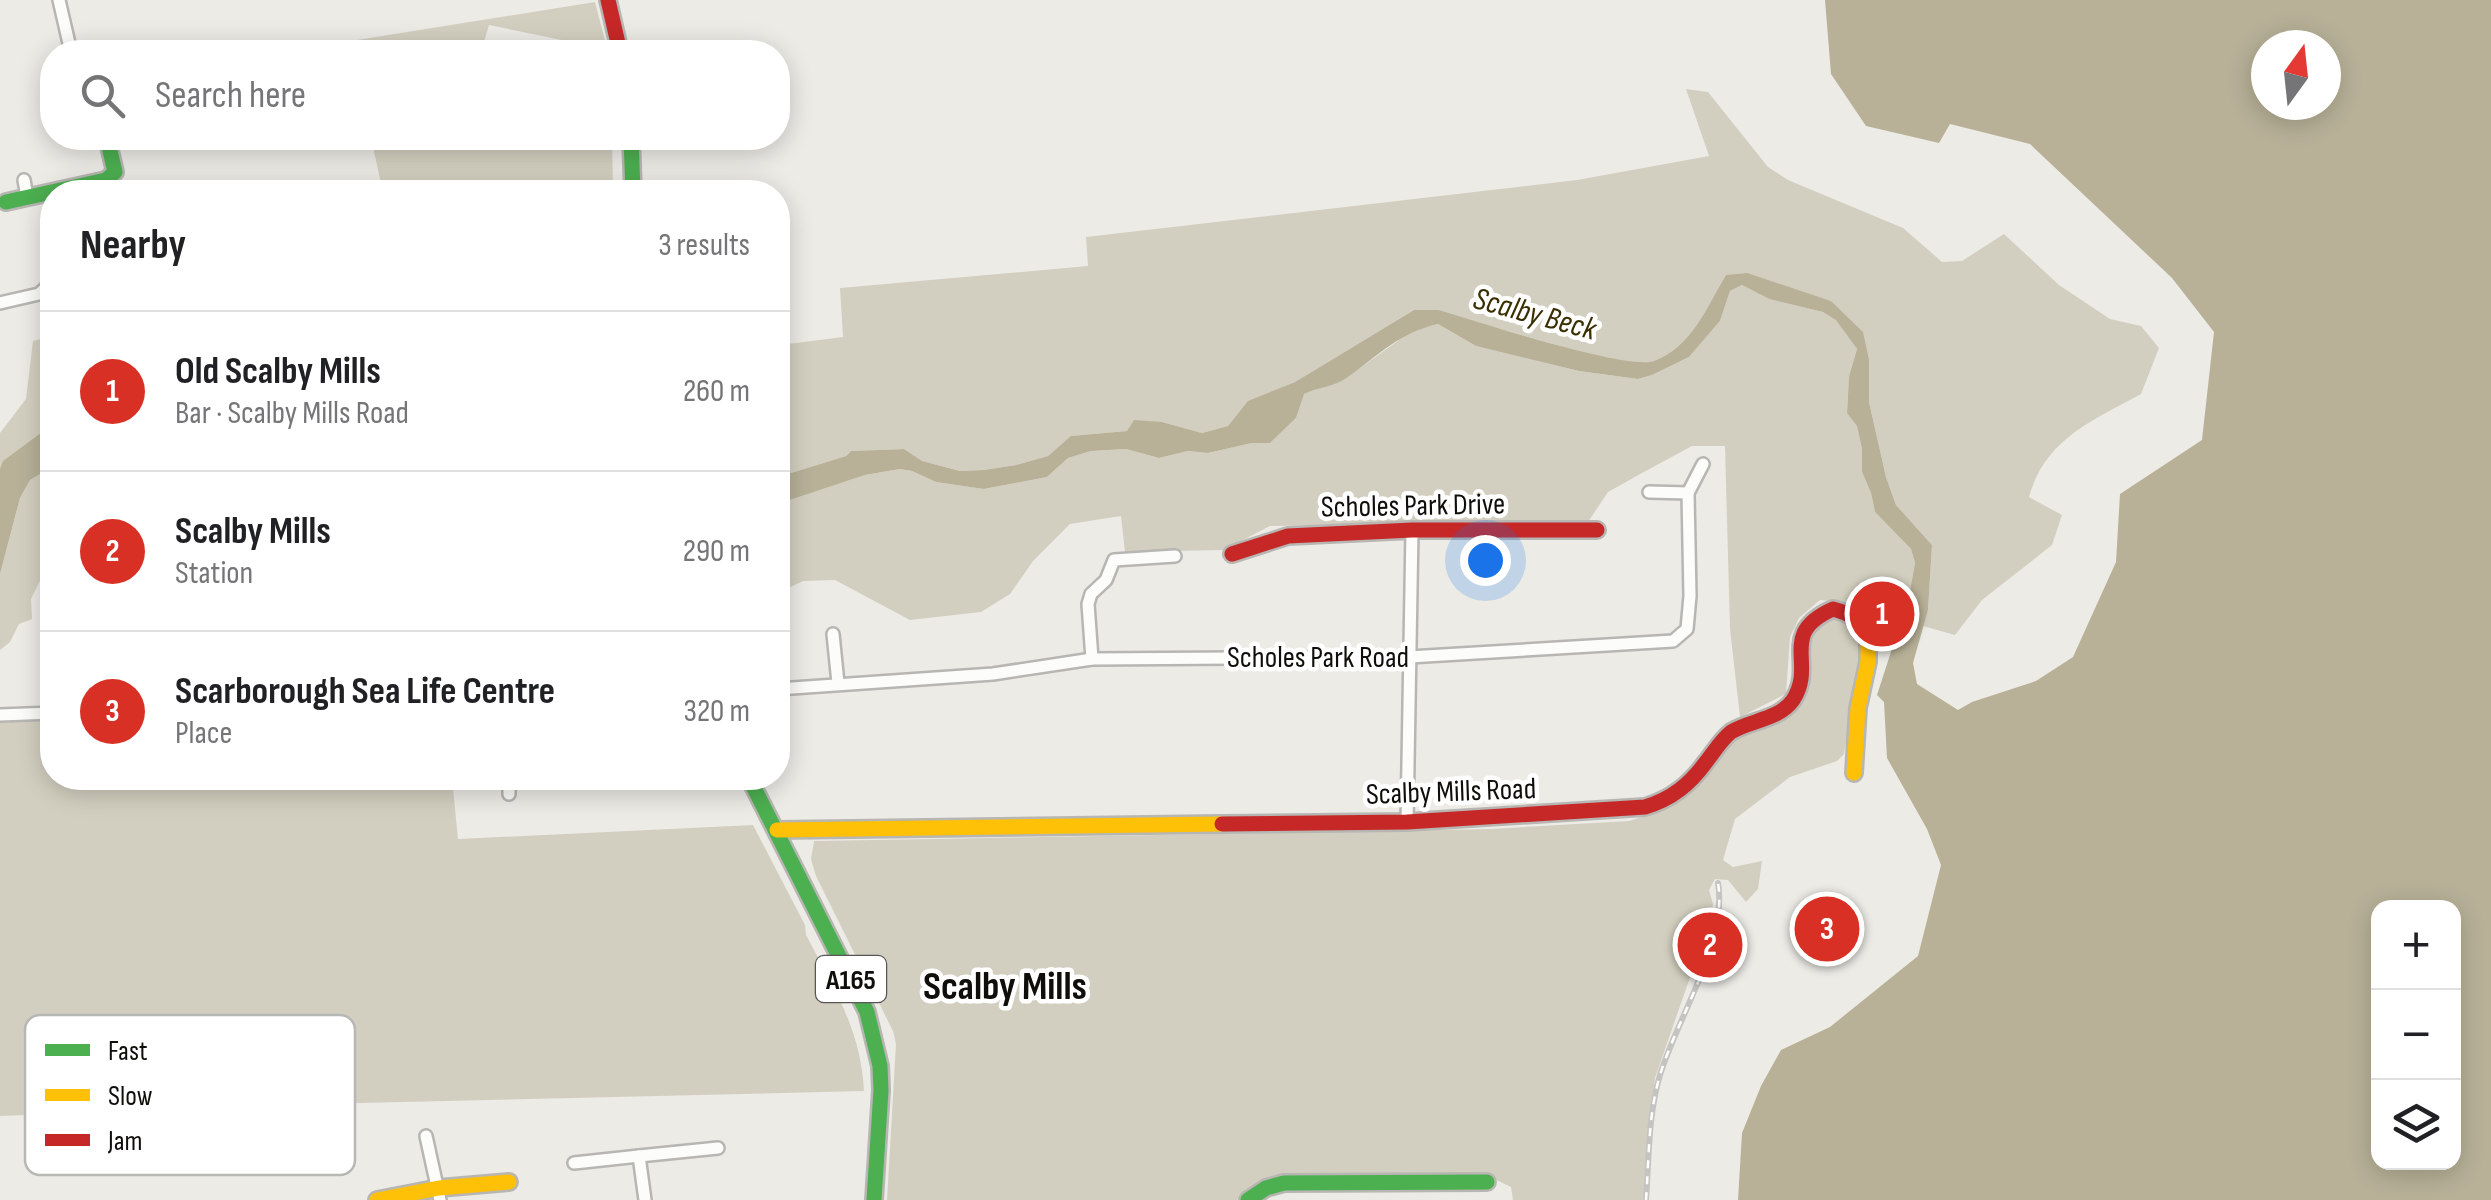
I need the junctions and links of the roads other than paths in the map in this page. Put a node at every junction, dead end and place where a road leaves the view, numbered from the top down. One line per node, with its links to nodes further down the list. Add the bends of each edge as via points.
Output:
1 (58, 0): 3 (street)
2 (608, 0): 4 (street)
3 (68, 40)
4 (617, 40)
5 (109, 150): 8 (street, via 115,172)
6 (631, 150): 9 (street)
7 (24, 180): 11 (street)
8 (106, 180)
9 (633, 180)
10 (40, 196): 11 (street)
11 (27, 198): 12 (street)
12 (6, 202)
13 (40, 293): 14 (street)
14 (0, 303)
15 (1703, 464): 17 (street, Scholes Park Road)
16 (1650, 492): 17 (street)
17 (1688, 492): 23 (street, Scholes Park Road, via 1687,629 1673,641)
18 (1412, 530): 19 (street, Scholes Park Drive); 20 (street, Scholes Park Drive, via 1288,536); 23 (street)
19 (1597, 530)
20 (1232, 554)
21 (1174, 556): 24 (street, via 1114,560 1088,604)
22 (833, 634): 25 (street)
23 (1409, 658): 24 (street, Scholes Park Road); 33 (street)
24 (1092, 659): 25 (street, Scholes Park Road, via 993,674)
25 (838, 683): 26 (street, Scholes Park Road)
26 (790, 687)
27 (40, 713): 28 (street)
28 (0, 714)
29 (1854, 773): 33 (street, Scalby Mills Road, via 1869,635 1856,616 1833,610 1813,619 1802,635 1798,689 1786,708 1728,735 1690,782 1661,804)
30 (510, 790): 32 (street)
31 (756, 790): 34 (street, A165)
32 (510, 794)
33 (1407, 822): 34 (street, Scalby Mills Road)
34 (776, 830): 44 (street, A165, via 867,1012 881,1090)
35 (426, 1136): 41 (street)
36 (718, 1148): 37 (street)
37 (639, 1156): 38 (street); 43 (street)
38 (574, 1163)
39 (509, 1182): 41 (street)
40 (1487, 1182): 45 (street, via 1284,1183)
41 (440, 1194): 42 (street)
42 (376, 1200)
43 (645, 1200)
44 (874, 1200)
45 (1248, 1200)

